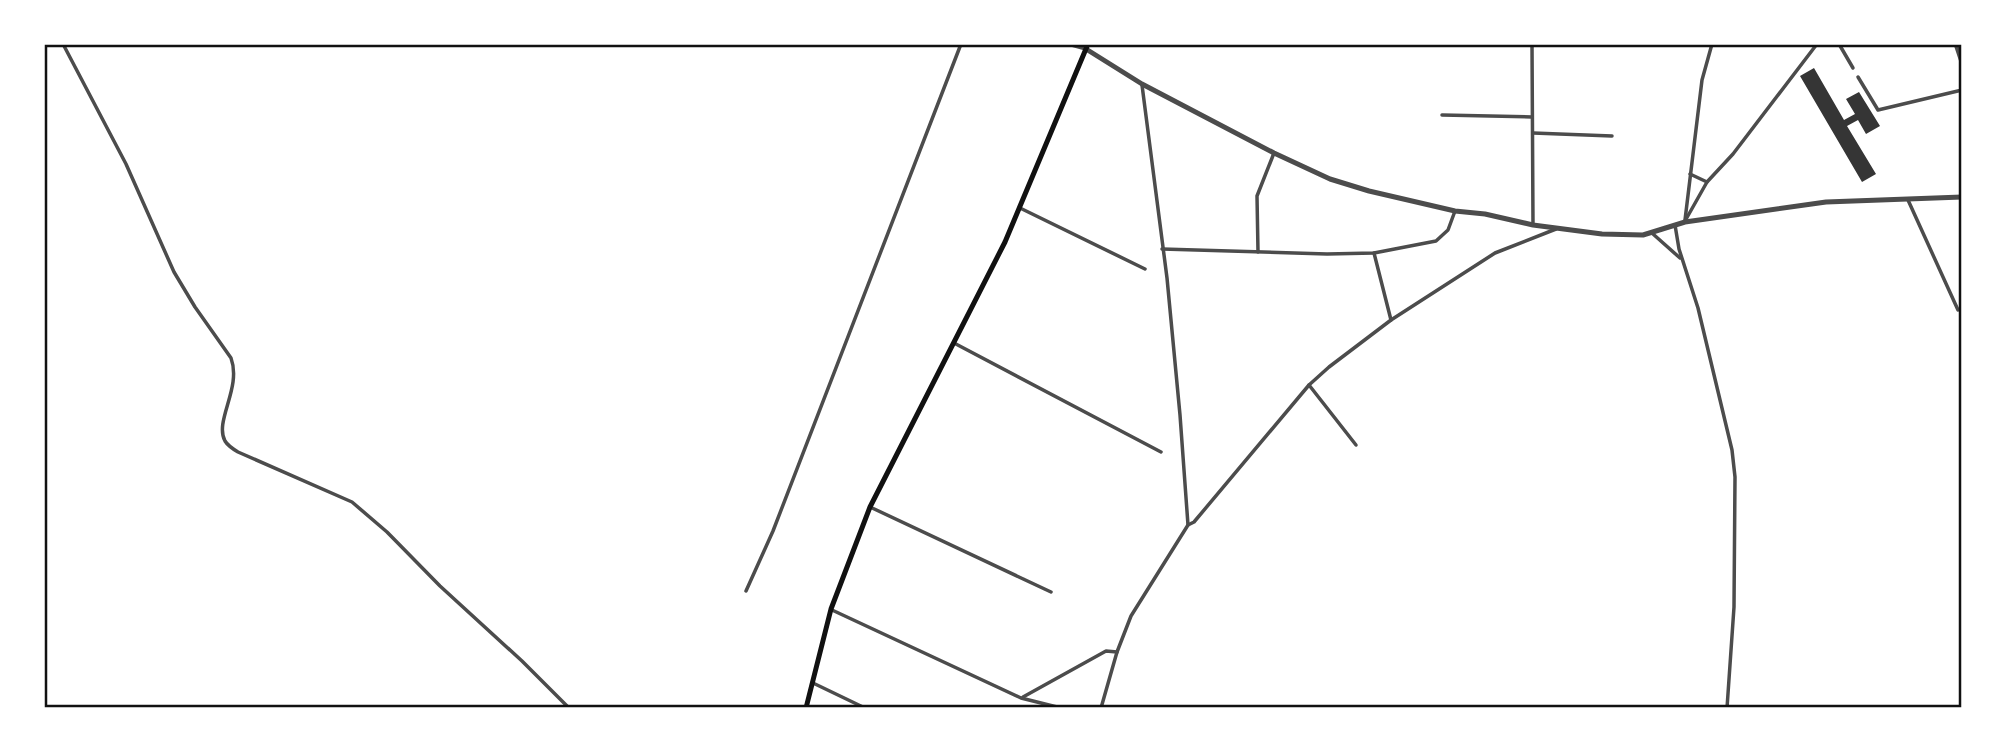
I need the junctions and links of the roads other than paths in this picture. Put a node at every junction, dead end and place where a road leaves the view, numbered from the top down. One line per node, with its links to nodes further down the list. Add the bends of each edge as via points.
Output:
1 (63, 44): 50 (street, via 126,164 177,279 231,358 234,380 223,420 227,445 352,502)
2 (961, 44): 44 (street)
3 (1068, 44): 9 (street)
4 (1532, 44): 16 (street)
5 (1712, 44): 20 (street, via 1702,80)
6 (1817, 44): 21 (street, via 1734,154)
7 (1839, 44): 11 (street)
8 (1956, 44): 10 (street)
9 (1087, 46): 13 (street); 24 (main road)
10 (1962, 62)
11 (1853, 68)
12 (1858, 77): 14 (street, via 1878,110)
13 (1142, 83): 19 (street); 31 (street)
14 (1962, 90)
15 (1442, 115): 16 (street)
16 (1532, 117): 17 (street)
17 (1533, 133): 18 (street); 28 (street)
18 (1612, 136)
19 (1274, 153): 25 (street, via 1330,179); 32 (street, via 1257,197)
20 (1690, 174): 21 (street); 26 (street)
21 (1707, 182): 26 (street)
22 (1962, 197): 23 (street)
23 (1907, 198): 26 (street, via 1826,202); 36 (street)
24 (1020, 208): 35 (street); 38 (main road)
25 (1455, 211): 28 (street); 33 (street, via 1448,230 1436,241)
26 (1685, 222): 27 (street)
27 (1675, 224): 30 (street); 34 (street)
28 (1533, 225): 29 (street)
29 (1557, 229): 30 (street); 37 (street, via 1506,247)
30 (1653, 234): 34 (street)
31 (1162, 249): 32 (street); 43 (street)
32 (1258, 251): 33 (street)
33 (1374, 253): 37 (street)
34 (1683, 263): 55 (street, via 1698,308 1735,477 1734,607)
35 (1145, 269)
36 (1958, 310)
37 (1391, 320): 39 (street)
38 (954, 344): 41 (street); 42 (main road)
39 (1309, 385): 40 (street); 43 (street)
40 (1356, 445)
41 (1161, 452)
42 (870, 507): 45 (street); 46 (main road)
43 (1188, 525): 47 (street, via 1131,616)
44 (746, 591)
45 (1051, 592)
46 (831, 609): 48 (main road); 49 (street)
47 (1117, 652): 49 (street, via 1106,651); 54 (street)
48 (813, 683): 51 (main road); 52 (street)
49 (1021, 698): 53 (street)
50 (569, 708)
51 (806, 708)
52 (865, 708)
53 (1061, 708)
54 (1101, 708)
55 (1727, 708)

